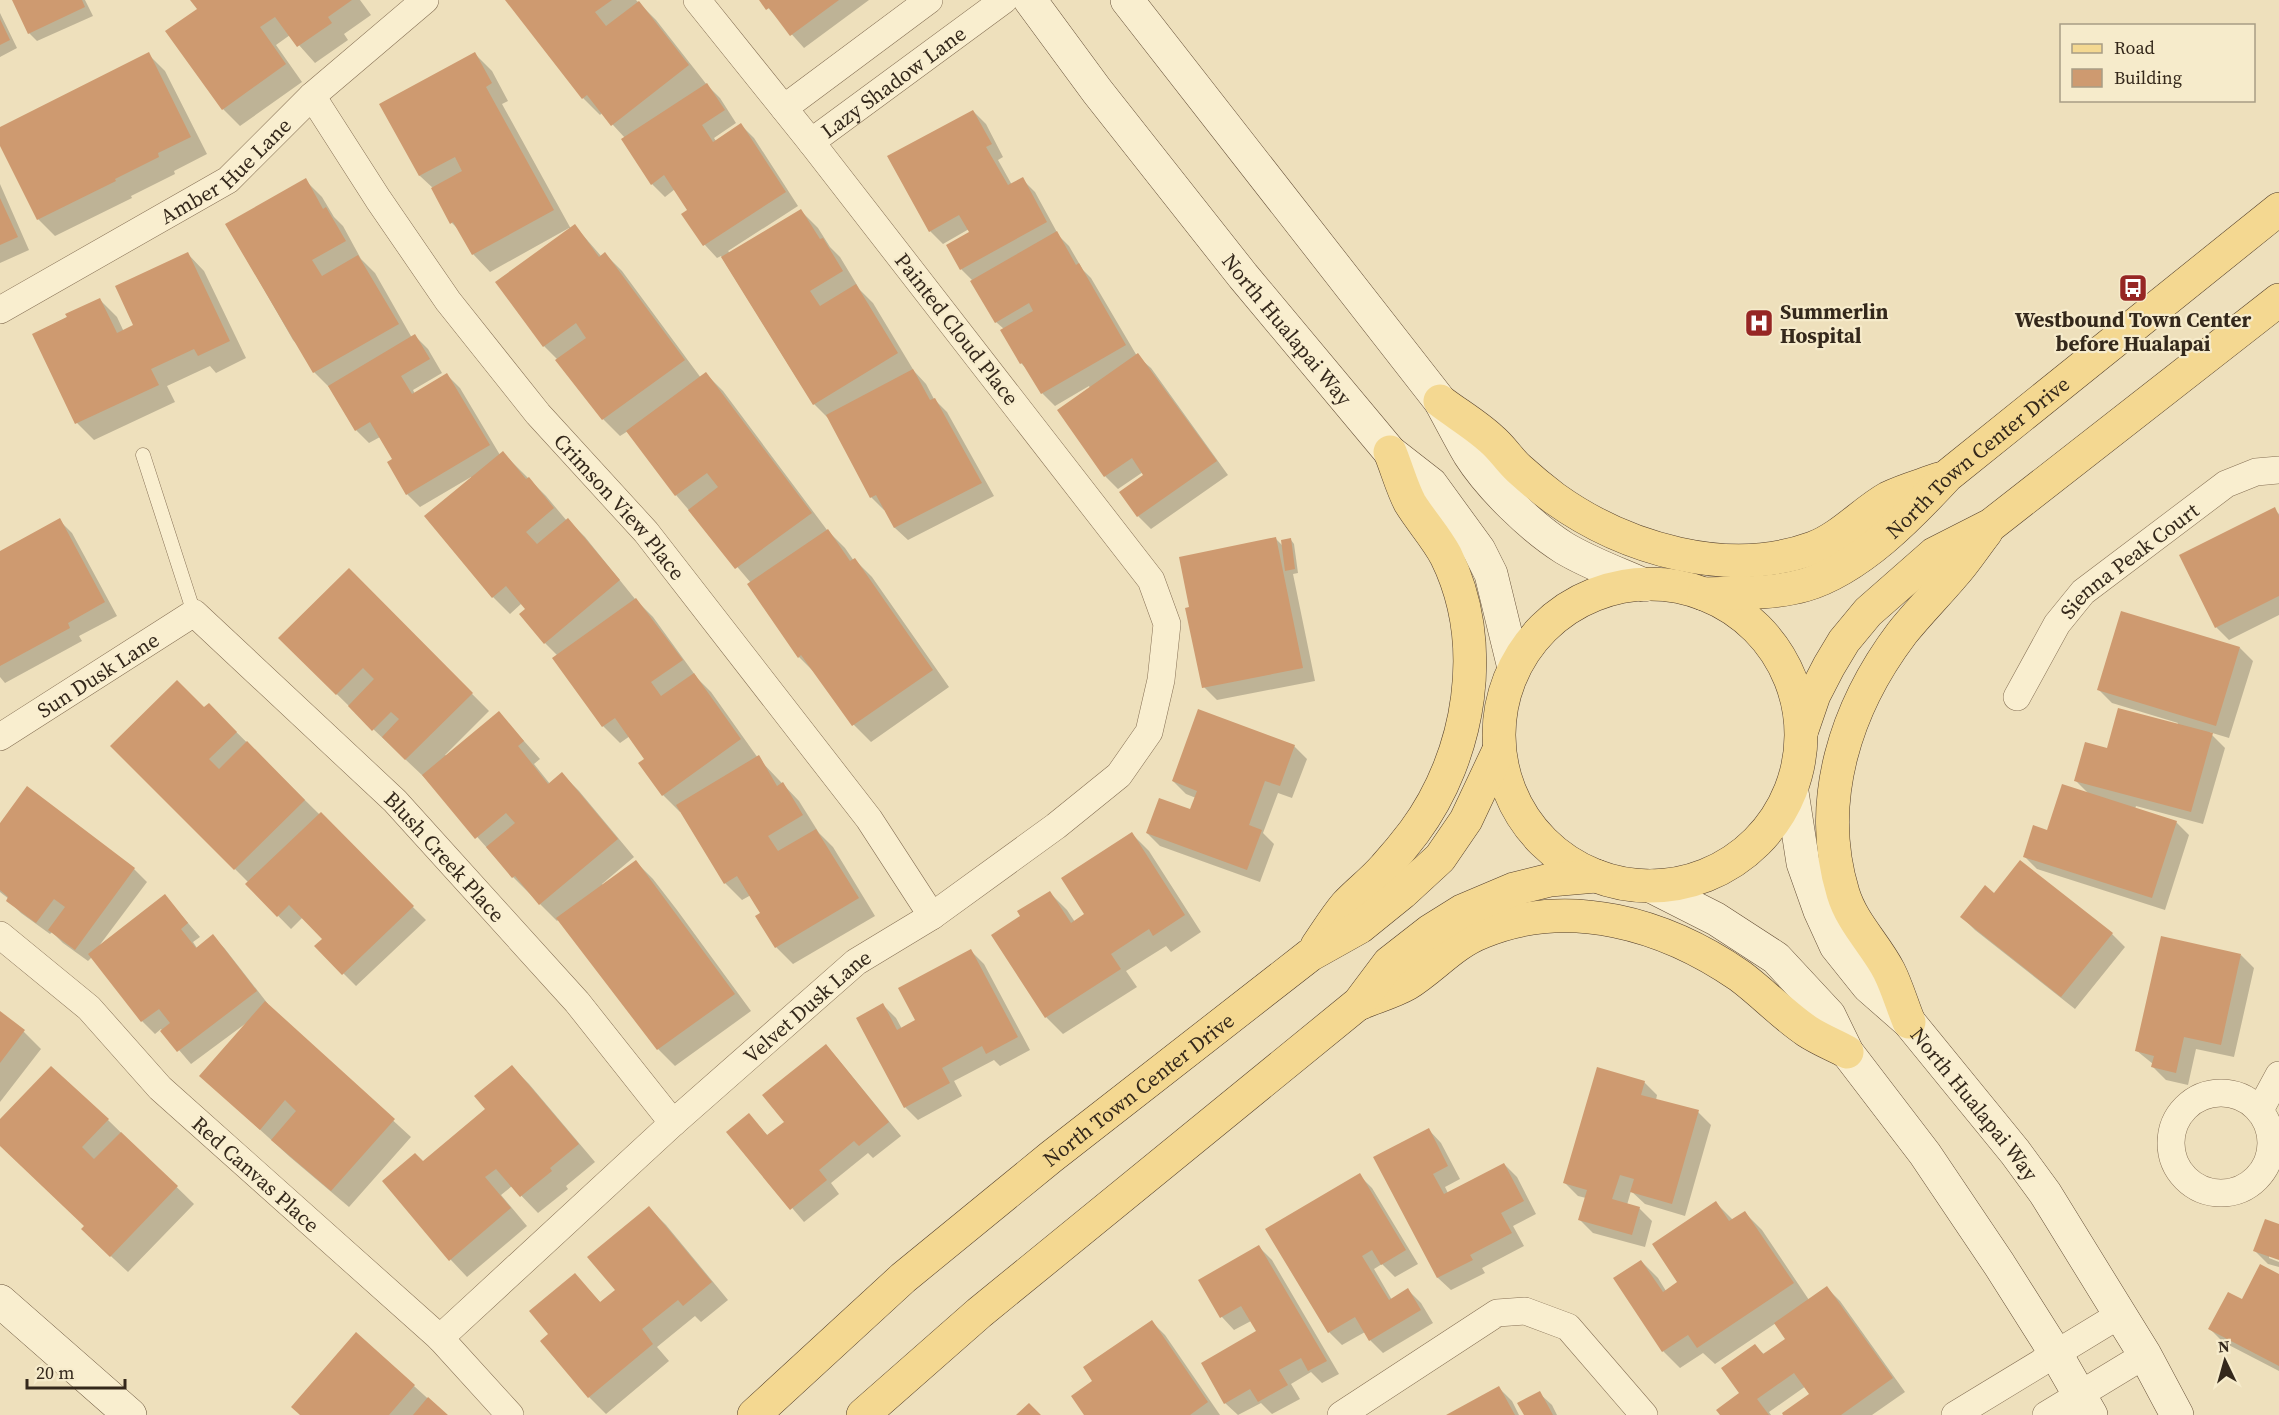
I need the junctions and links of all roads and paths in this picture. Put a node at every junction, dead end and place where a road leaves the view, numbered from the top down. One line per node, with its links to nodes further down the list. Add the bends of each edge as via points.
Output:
1 (425, 0): 7 (street, Amber Hue Lane)
2 (697, 0): 8 (street, Painted Cloud Place)
3 (929, 0): 8 (street, Lazy Shadow Lane)
4 (1004, 0): 9 (street, Lazy Shadow Lane)
5 (1030, 0): 14 (main road, North Hualapai Way, via 1243,276)
6 (1127, 0): 13 (main road)
7 (312, 96): 12 (street, Amber Hue Lane, via 228,180); 31 (street, Crimson View Place, via 448,301 538,414 646,532 869,819)
8 (784, 108): 9 (street, Painted Cloud Place)
9 (811, 142): 23 (street, Painted Cloud Place, via 1151,580 1167,624)
10 (2279, 209): 17 (main road, North Town Center Drive)
11 (2279, 300): 18 (main road)
12 (0, 310)
13 (1440, 401): 17 (main road, via 1492,440 1554,498 1584,518 1656,548 1722,560 1780,557 1814,548 1852,526 1888,498); 19 (main road, via 1470,455 1517,510 1562,547)
14 (1390, 452): 22 (main road, North Hualapai Way, via 1431,484 1479,550 1494,583); 33 (main road, via 1409,501 1446,556 1464,607 1471,660 1466,705 1452,761 1415,830 1346,906)
15 (143, 455): 21 (lane)
16 (2279, 470): 24 (street, Sienna Peak Court, via 2256,472 2226,484 2083,592 2056,624)
17 (1947, 476): 20 (main road, North Town Center Drive, via 1905,520 1871,549 1836,571 1806,585)
18 (1991, 525): 25 (main road, via 1934,555 1868,612 1828,666); 35 (main road, via 1882,662 1850,725 1836,773 1831,836 1843,895 1859,928 1889,970)
19 (1644, 585): 20 (main road); 22 (main road, via 1594,594 1570,607 1528,644)
20 (1704, 594): 25 (main road, via 1744,617 1771,644 1796,693)
21 (194, 613): 26 (street, Sun Dusk Lane); 39 (street, Blush Creek Place, via 395,801 577,1002)
22 (1514, 668): 27 (main road, via 1504,694)
23 (1161, 680): 31 (street, Velvet Dusk Lane, via 1149,732 1119,775)
24 (2018, 697)
25 (1801, 732): 28 (main road)
26 (0, 737)
27 (1499, 750): 29 (main road, via 1514,803 1530,827 1548,847); 33 (main road, North Town Center Drive, via 1466,820 1440,858 1360,927)
28 (1792, 792): 30 (main road, via 1772,825 1730,863 1696,879); 35 (main road, North Hualapai Way, via 1803,863 1836,946 1868,986)
29 (1596, 876): 30 (main road, via 1623,884); 34 (main road, via 1550,880 1514,889 1462,911 1389,963)
30 (1651, 886): 36 (main road, via 1716,919 1776,958 1829,1015)
31 (932, 916): 39 (street, Velvet Dusk Lane, via 856,962)
32 (0, 935): 42 (street, Red Canvas Place, via 88,1008 160,1088)
33 (1310, 955): 48 (main road, North Town Center Drive, via 903,1278)
34 (1359, 1003): 36 (main road, via 1407,984 1456,946 1501,924 1551,914 1612,919 1660,934 1715,959 1807,1031); 49 (main road, via 978,1313)
35 (1909, 1022): 41 (main road, North Hualapai Way, via 2039,1185)
36 (1847, 1052): 43 (main road, via 1931,1163)
37 (2279, 1075): 38 (street)
38 (2260, 1110)
39 (673, 1123): 42 (street, Velvet Dusk Lane)
40 (0, 1302): 47 (main road)
41 (2121, 1314): 43 (street); 44 (main road, North Hualapai Way)
42 (440, 1338): 46 (street, Red Canvas Place)
43 (2056, 1354): 45 (main road); 52 (street)
44 (2145, 1355): 45 (street); 54 (main road, North Hualapai Way)
45 (2085, 1405): 53 (street)
46 (510, 1414)
47 (130, 1415)
48 (754, 1415)
49 (863, 1415)
50 (1341, 1415): 51 (street, via 1497,1312 1525,1311 1568,1327)
51 (1644, 1415)
52 (1955, 1415)
53 (2046, 1415)
54 (2177, 1415)

